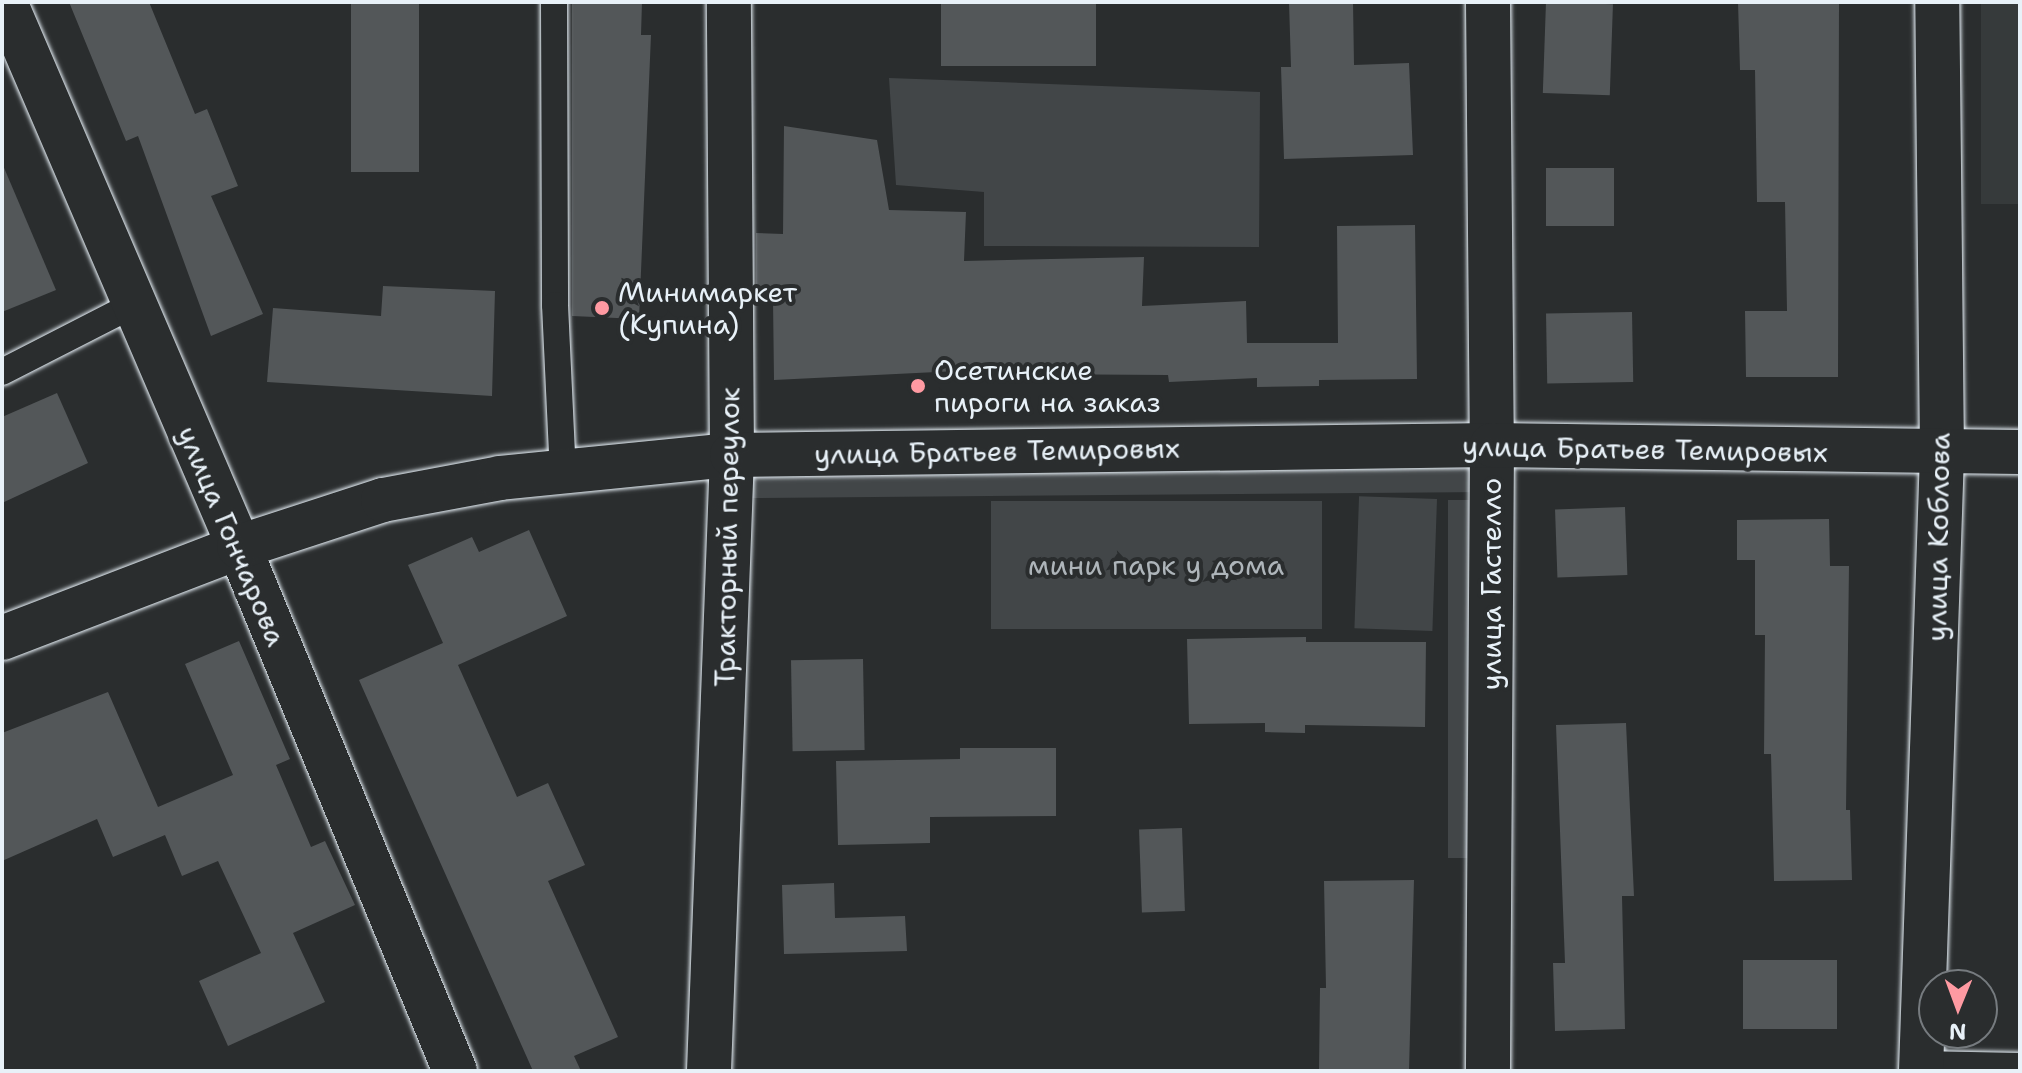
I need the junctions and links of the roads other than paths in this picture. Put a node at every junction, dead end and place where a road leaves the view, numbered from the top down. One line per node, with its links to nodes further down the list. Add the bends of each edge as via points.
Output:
1 (5, 2): 6 (street, улица Гончарова)
2 (554, 2): 12 (lane, via 555,305)
3 (729, 2): 11 (street, Тракторный переулок)
4 (1488, 2): 8 (street, улица Гастелло)
5 (1937, 2): 10 (street, улица Коблова)
6 (131, 306): 7 (lane); 13 (street, улица Гончарова)
7 (2, 372)
8 (1492, 445): 10 (street, улица Братьев Темировых); 11 (street, улица Братьев Темировых); 19 (street, улица Гастелло)
9 (2020, 452): 10 (street, улица Братьев Темировых)
10 (1942, 453): 16 (street, улица Коблова)
11 (732, 455): 12 (street, улица Братьев Темировых); 18 (street, Тракторный переулок)
12 (563, 473): 13 (street, улица Братьев Темировых, via 383,500)
13 (239, 547): 14 (street, улица Братьев Темировых); 17 (street, улица Гончарова)
14 (2, 638)
15 (2020, 1066): 16 (lane)
16 (1921, 1067)
17 (455, 1071)
18 (709, 1071)
19 (1488, 1071)

